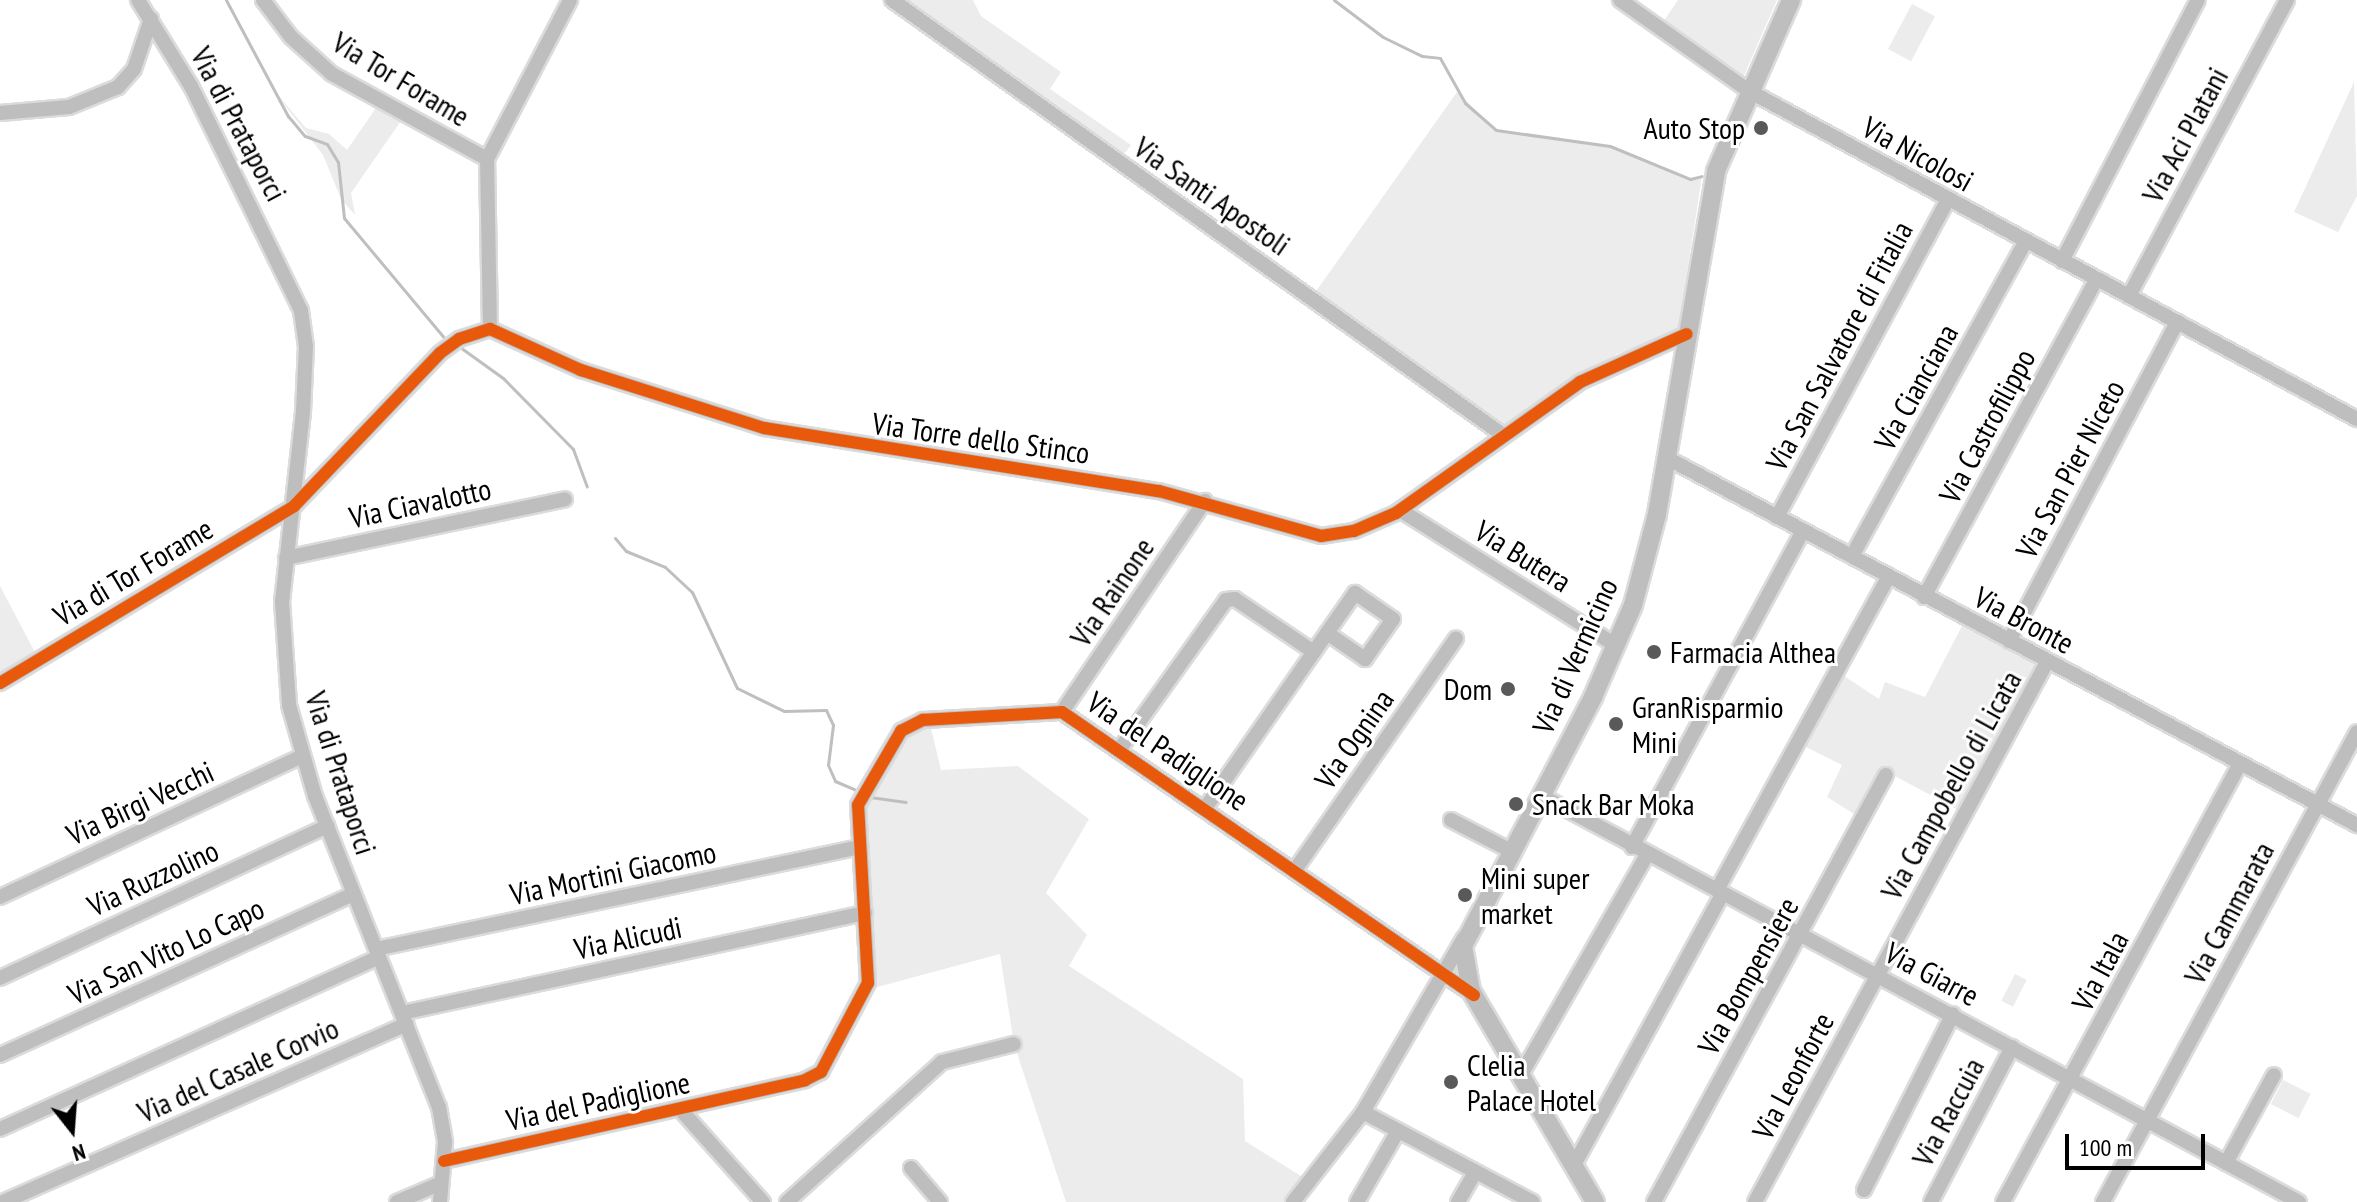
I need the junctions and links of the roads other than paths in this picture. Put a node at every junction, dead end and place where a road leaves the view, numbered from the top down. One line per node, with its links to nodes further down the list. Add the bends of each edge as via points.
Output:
1 (138, 0): 9 (street, Via di Prataporci)
2 (263, 0): 12 (street, Via Tor Forame, via 329,73)
3 (570, 0): 12 (street)
4 (892, 0): 22 (street, Via Santi Apostoli)
5 (1620, 0): 10 (street, Via Nicolosi)
6 (1791, 0): 10 (main road, Via di Vermicino)
7 (2198, 0): 15 (street)
8 (2287, 0): 17 (street, Via Aci Platani)
9 (151, 19): 11 (street, via 134,69 118,87 69,107); 26 (street, Via di Prataporci, via 213,128 301,311 306,362)
10 (1749, 91): 13 (street, Via Nicolosi); 20 (main road, Via di Vermicino, via 1715,176)
11 (0, 113)
12 (487, 159): 19 (street)
13 (1947, 201): 14 (street, Via Nicolosi); 28 (street, Via San Salvatore di Fitalia)
14 (2025, 242): 15 (street, Via Nicolosi); 30 (street, Via Cianciana)
15 (2062, 261): 16 (street, Via Nicolosi)
16 (2096, 280): 17 (street, Via Nicolosi); 33 (street, Via Castrofilippo)
17 (2129, 296): 18 (street, Via Nicolosi)
18 (2177, 322): 21 (street, Via Nicolosi); 36 (street, Via San Pier Niceto)
19 (490, 329): 25 (street, Via Torre dello Stinco, via 581,370 774,430); 26 (street, via 464,337 440,353)
20 (1687, 334): 22 (street, Via Torre dello Stinco, via 1591,375); 23 (main road, Via di Vermicino)
21 (2357, 419)
22 (1503, 435): 27 (street, Via Torre dello Stinco)
23 (1667, 458): 28 (street, Via Bronte); 37 (main road, Via di Vermicino, via 1646,562)
24 (565, 499): 31 (street, Via Ciavalotto)
25 (1205, 501): 27 (street, Via Torre dello Stinco, via 1321,536 1354,531); 41 (street, Via Rainone)
26 (294, 506): 31 (street, Via di Prataporci); 40 (street, Via di Tor Forame)
27 (1400, 510): 37 (street, Via Butera)
28 (1777, 517): 29 (street, Via Bronte)
29 (1803, 531): 30 (street, Via Bronte); 54 (street)
30 (1852, 556): 32 (street, Via Bronte)
31 (286, 558): 44 (street, Via di Prataporci, via 285,682)
32 (1889, 576): 33 (street, Via Bronte); 58 (street)
33 (1924, 597): 36 (street, Via Bronte)
34 (1327, 633): 34 (street, via 1365,659 1393,619 1355,593); 38 (street)
35 (1456, 638): 57 (street, Via Ognina)
36 (2009, 641): 39 (street, Via Bronte)
37 (1617, 646): 47 (main road, Via di Vermicino)
38 (1314, 652): 43 (street, via 1235,599 1226,600); 49 (street)
39 (2047, 662): 45 (street, Via Bronte); 66 (street, Via Campobello di Licata)
40 (0, 683)
41 (1062, 712): 43 (street, Via del Padiglione); 53 (street, Via del Padiglione, via 923,720 906,727 861,797)
42 (2357, 732): 48 (street, Via Cammarata)
43 (1119, 750): 49 (street, Via del Padiglione)
44 (302, 756): 52 (street, Via di Prataporci); 60 (street, Via Birgi Vecchi)
45 (2240, 764): 48 (street, Via Bronte); 77 (street, Via Itala)
46 (1886, 775): 62 (street, Via Bompensiere)
47 (1540, 795): 54 (street, Via Giarre); 55 (main road, Via di Vermicino)
48 (2317, 804): 51 (street, Via Bronte); 80 (street, Via Cammarata)
49 (1206, 807): 57 (street, Via del Padiglione)
50 (1451, 820): 55 (street)
51 (2357, 825)
52 (327, 826): 59 (street, Via di Prataporci); 67 (street, Via Ruzzolino)
53 (860, 847): 61 (street, Via del Padiglione); 64 (street, Via Mortini Giacomo)
54 (1632, 847): 56 (street, Via Giarre)
55 (1509, 850): 63 (main road, Via di Vermicino)
56 (1647, 855): 58 (street, Via Giarre); 75 (street)
57 (1295, 870): 68 (street, Via del Padiglione)
58 (1720, 891): 62 (street, Via Giarre); 85 (street)
59 (353, 894): 64 (street, Via di Prataporci); 74 (street, Via San Vito Lo Capo)
60 (0, 897)
61 (865, 913): 71 (street, Via Alicudi); 78 (street, Via del Padiglione, via 866,990 821,1072)
62 (1801, 934): 66 (street, Via Giarre); 101 (street, Via Bompensiere)
63 (1464, 938): 65 (main road, Via di Vermicino); 68 (street)
64 (377, 953): 71 (street, Via di Prataporci); 81 (street, Via Mortini Giacomo)
65 (1464, 970): 68 (street, via 1456,978); 69 (main road, Via di Vermicino)
66 (1878, 974): 70 (street, Via Giarre); 102 (street, Via Leonforte)
67 (0, 978)
68 (1444, 978): 69 (street, Via del Padiglione); 79 (street)
69 (1474, 995): 75 (main road, Via di Vermicino)
70 (1953, 1014): 73 (street, Via Giarre); 89 (street)
71 (404, 1019): 83 (street, Via di Prataporci, via 441,1114); 91 (street, Via del Casale Corvio)
72 (1014, 1044): 95 (street, via 942,1062)
73 (2012, 1047): 77 (street, Via Giarre); 103 (street, Via Raccuia)
74 (0, 1055)
75 (1522, 1073): 85 (main road, Via di Vermicino)
76 (2274, 1075): 84 (street)
77 (2072, 1078): 80 (street, Via Giarre); 104 (street, Via Itala)
78 (680, 1109): 83 (street, Via del Padiglione); 94 (street)
79 (1363, 1112): 82 (street); 90 (street)
80 (2146, 1119): 84 (street, Via Giarre); 105 (street, Via Cammarata)
81 (0, 1129)
82 (1398, 1131): 87 (street); 97 (street)
83 (444, 1161): 88 (street, Via di Prataporci)
84 (2226, 1163): 106 (street, Via Giarre)
85 (1574, 1165): 100 (main road, Via di Vermicino)
86 (911, 1168): 96 (street)
87 (1475, 1172): 98 (street); 99 (street)
88 (439, 1184): 92 (street); 93 (street, Via di Prataporci)
89 (1864, 1190)
90 (1300, 1200)
91 (3, 1202)
92 (397, 1202)
93 (440, 1202)
94 (763, 1202)
95 (787, 1202)
96 (940, 1202)
97 (1357, 1202)
98 (1458, 1202)
99 (1533, 1202)
100 (1595, 1202)
101 (1654, 1202)
102 (1755, 1202)
103 (1931, 1202)
104 (2003, 1202)
105 (2103, 1202)
106 (2299, 1202)

